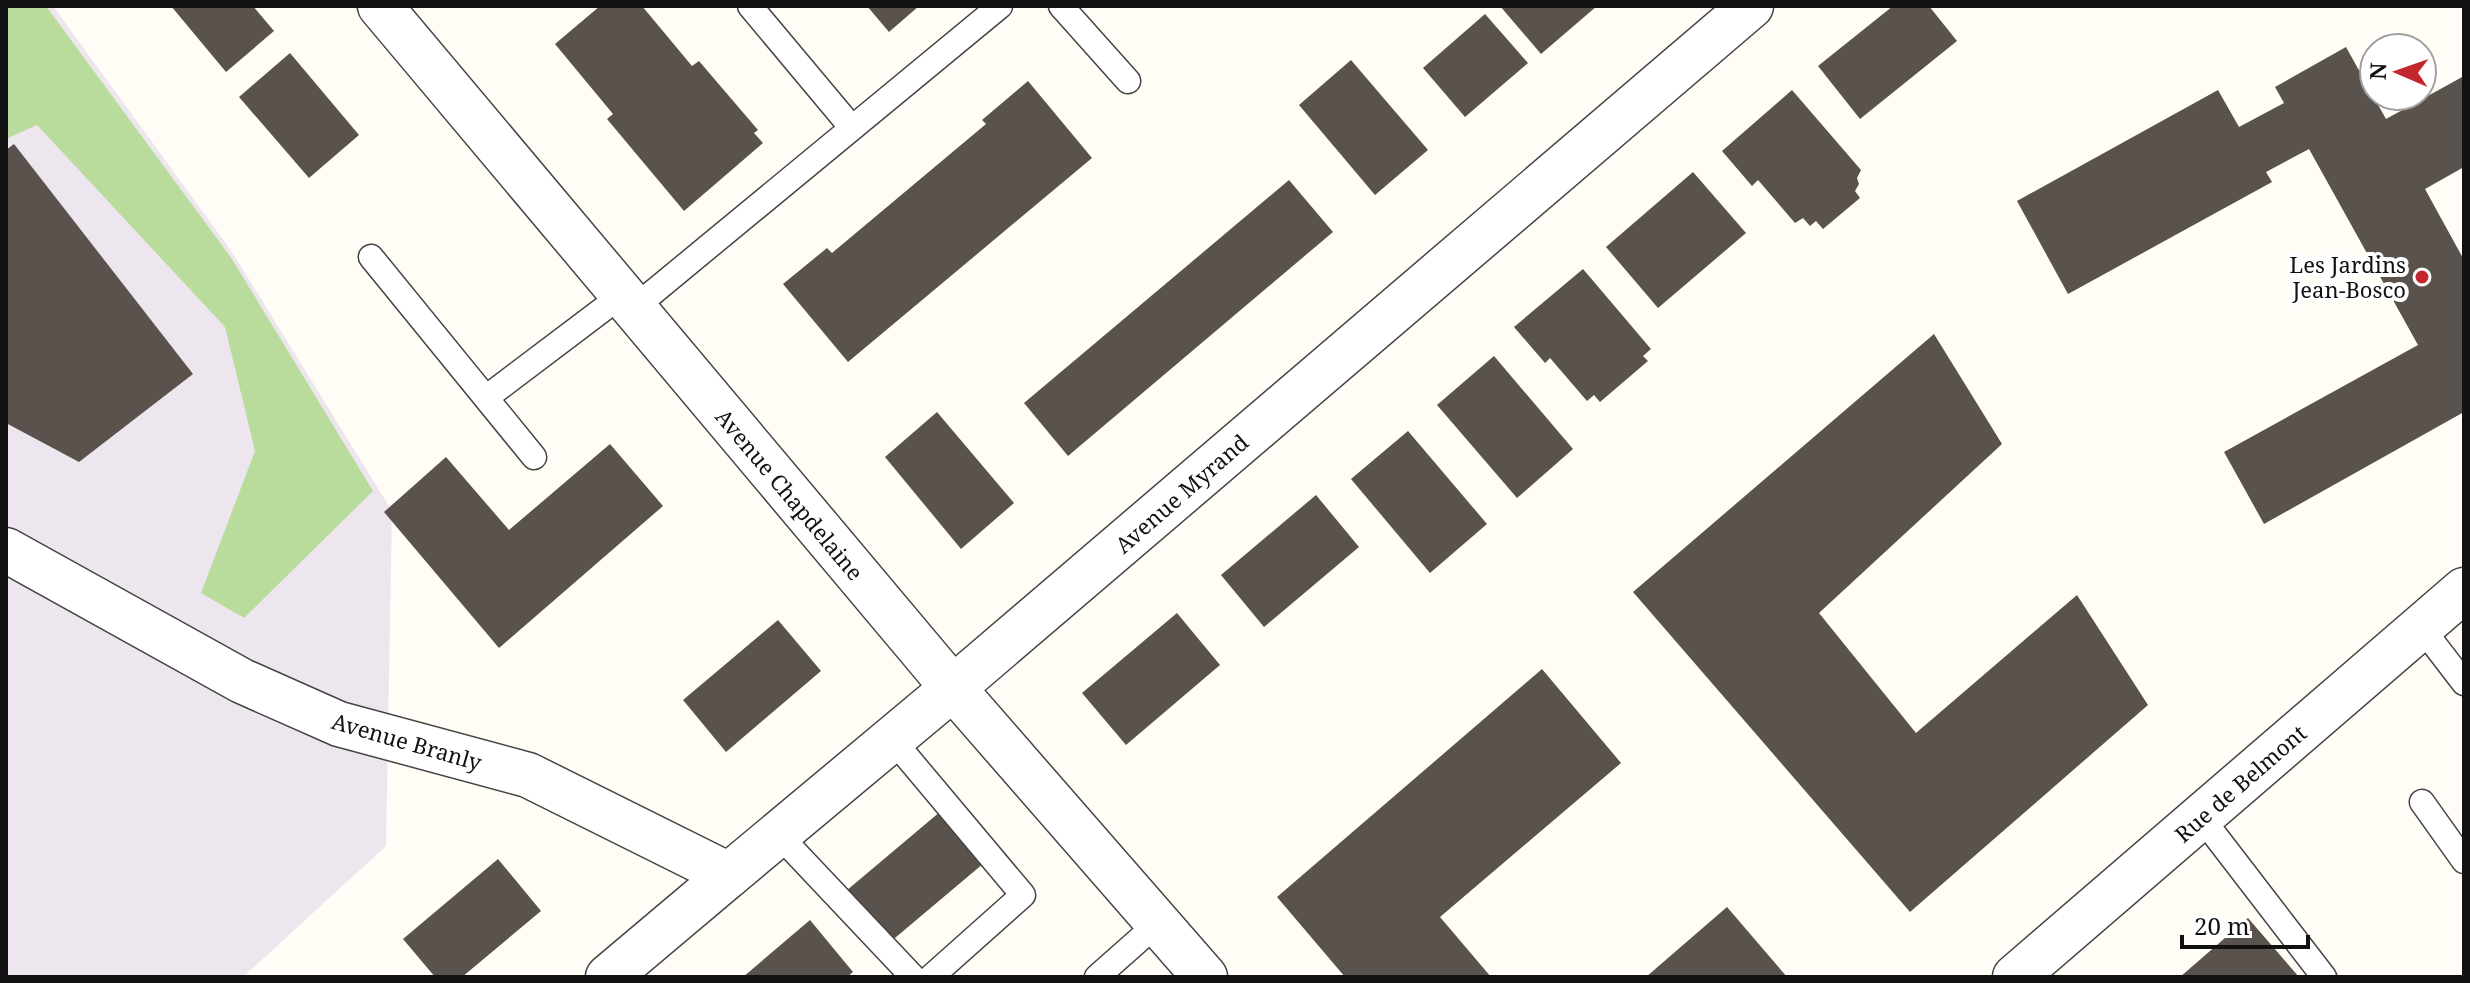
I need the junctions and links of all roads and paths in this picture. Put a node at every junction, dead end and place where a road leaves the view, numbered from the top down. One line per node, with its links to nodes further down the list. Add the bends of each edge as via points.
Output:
1 (380, 6): 9 (street, Avenue Chapdelaine)
2 (750, 6): 7 (lane)
3 (1000, 6): 7 (lane)
4 (1061, 6): 6 (lane)
5 (1751, 6): 16 (street, Avenue Myrand)
6 (1128, 81)
7 (852, 128): 9 (lane)
8 (371, 257): 10 (lane)
9 (628, 302): 10 (lane); 16 (street, Avenue Chapdelaine)
10 (487, 397): 11 (lane)
11 (534, 457)
12 (6, 550): 22 (street, Avenue Branly, via 256,687 339,724 528,775)
13 (2464, 590): 14 (street, Rue de Belmont)
14 (2421, 627): 15 (lane); 19 (street, Rue de Belmont)
15 (2464, 683)
16 (953, 688): 17 (street, Avenue Myrand); 23 (street, Avenue Chapdelaine)
17 (892, 739): 20 (street, Avenue Myrand); 26 (lane, via 1023,895)
18 (2422, 802): 21 (lane)
19 (2201, 817): 29 (street, Rue de Belmont); 30 (lane)
20 (778, 834): 22 (street, Avenue Myrand); 25 (lane)
21 (2464, 861)
22 (729, 875): 24 (street, Avenue Myrand)
23 (1158, 923): 27 (lane); 28 (street, Avenue Chapdelaine)
24 (608, 977)
25 (913, 977)
26 (931, 977)
27 (1097, 977)
28 (1205, 977)
29 (2015, 977)
30 (2324, 977)

